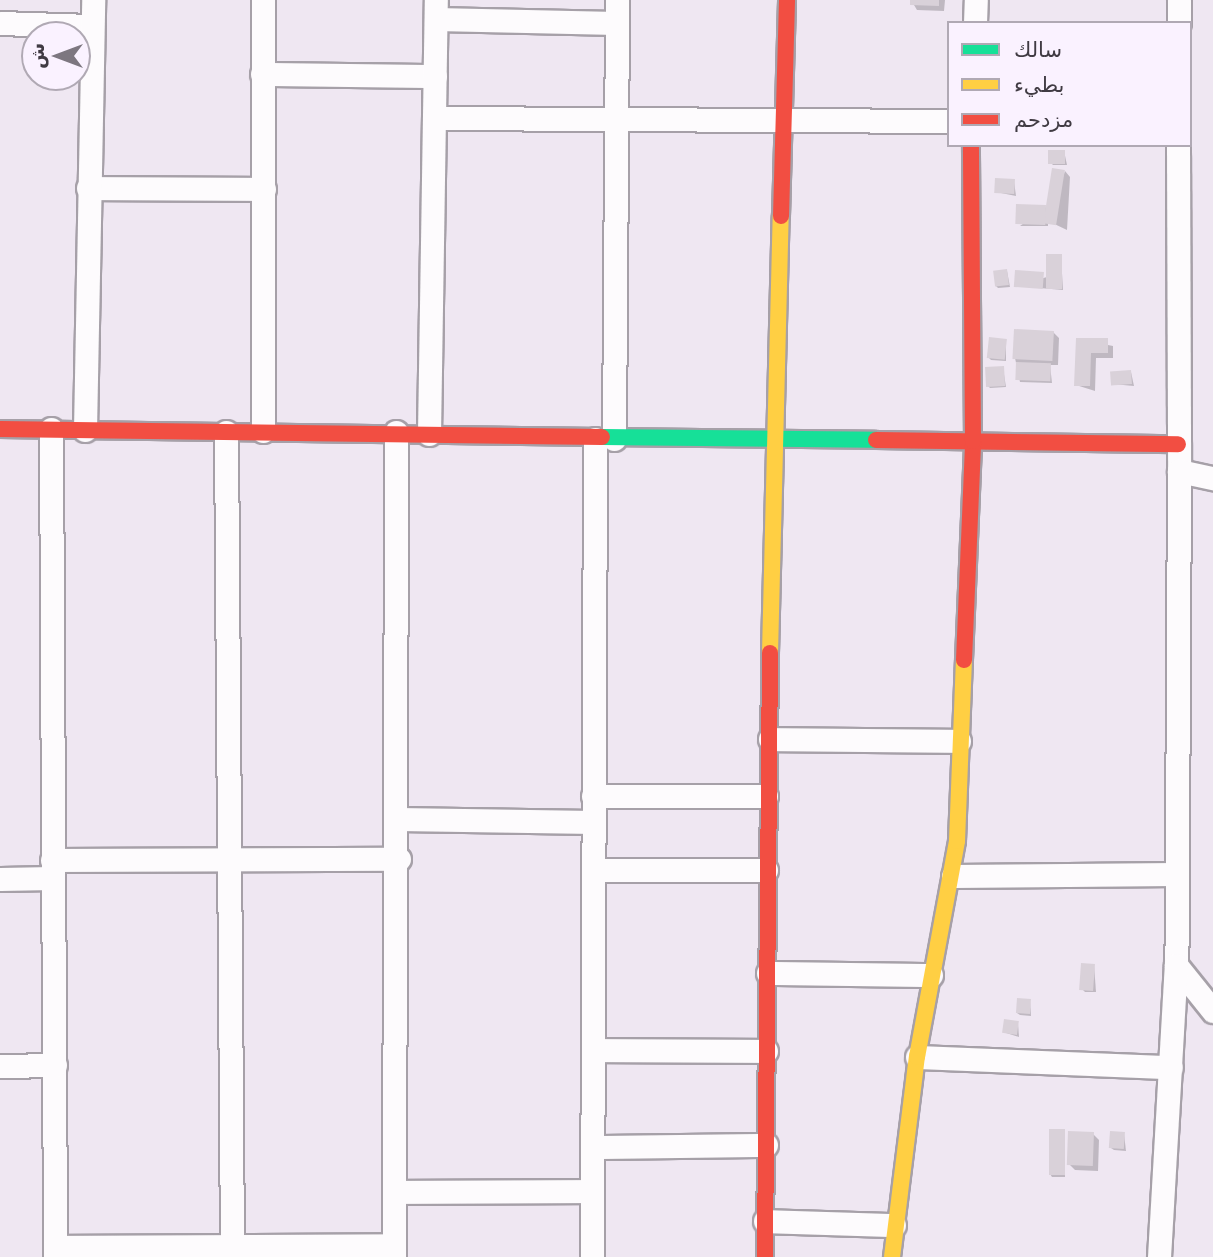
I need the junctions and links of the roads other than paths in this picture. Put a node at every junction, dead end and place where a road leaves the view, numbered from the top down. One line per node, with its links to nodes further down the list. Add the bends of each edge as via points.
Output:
1 (93, 0): 12 (street)
2 (263, 0): 13 (street)
3 (787, 0): 17 (street)
4 (976, 0): 8 (street)
5 (1179, 0): 9 (street)
6 (436, 10): 7 (street); 14 (street)
7 (617, 11): 19 (street)
8 (975, 21)
9 (1179, 21)
10 (0, 23): 11 (street)
11 (21, 24)
12 (91, 26)
13 (262, 75): 14 (street); 23 (street)
14 (435, 76): 16 (street)
15 (90, 91): 22 (street)
16 (435, 118): 19 (street); 30 (street)
17 (783, 121): 18 (street); 19 (street); 31 (street)
18 (947, 121)
19 (618, 122): 32 (street)
20 (971, 147): 33 (street)
21 (1178, 147): 34 (street)
22 (88, 188): 23 (street); 26 (street)
23 (264, 189): 27 (street)
24 (0, 429): 25 (street)
25 (51, 429): 26 (street); 45 (street)
26 (85, 430): 28 (street)
27 (263, 431): 28 (street); 29 (street)
28 (226, 432): 43 (street)
29 (397, 432): 30 (street); 41 (street)
30 (429, 434): 32 (street)
31 (777, 437): 32 (street); 33 (street); 37 (street)
32 (605, 439): 39 (street)
33 (974, 441): 34 (street); 38 (street)
34 (1178, 443): 35 (street)
35 (1179, 471): 36 (street); 48 (street)
36 (1213, 478)
37 (770, 739): 38 (street); 40 (street)
38 (959, 741): 49 (street)
39 (593, 796): 40 (street); 42 (street)
40 (766, 796): 47 (street)
41 (398, 819): 42 (street); 44 (street)
42 (594, 822): 46 (street)
43 (229, 859): 44 (street); 45 (street); 69 (street)
44 (399, 859): 64 (street)
45 (52, 869): 50 (street); 58 (street)
46 (595, 870): 47 (street); 55 (street)
47 (766, 870): 52 (street)
48 (1176, 874): 49 (street); 51 (street)
49 (953, 876): 53 (street)
50 (0, 879)
51 (1176, 965): 54 (street); 60 (street)
52 (768, 973): 53 (street); 56 (street)
53 (931, 975): 57 (street)
54 (1210, 1000)
55 (593, 1050): 56 (street); 62 (street)
56 (766, 1051): 61 (street)
57 (917, 1057): 60 (street); 66 (street)
58 (55, 1065): 59 (street); 68 (street)
59 (0, 1066)
60 (1171, 1067): 73 (street)
61 (766, 1145): 62 (street); 65 (street)
62 (593, 1147): 63 (street)
63 (592, 1191): 64 (street); 70 (street)
64 (394, 1192): 67 (street)
65 (765, 1221): 66 (street); 71 (street)
66 (894, 1225): 72 (street)
67 (394, 1251): 69 (street)
68 (55, 1252): 69 (street)
69 (232, 1252)
70 (592, 1257)
71 (765, 1257)
72 (892, 1257)
73 (1159, 1257)

